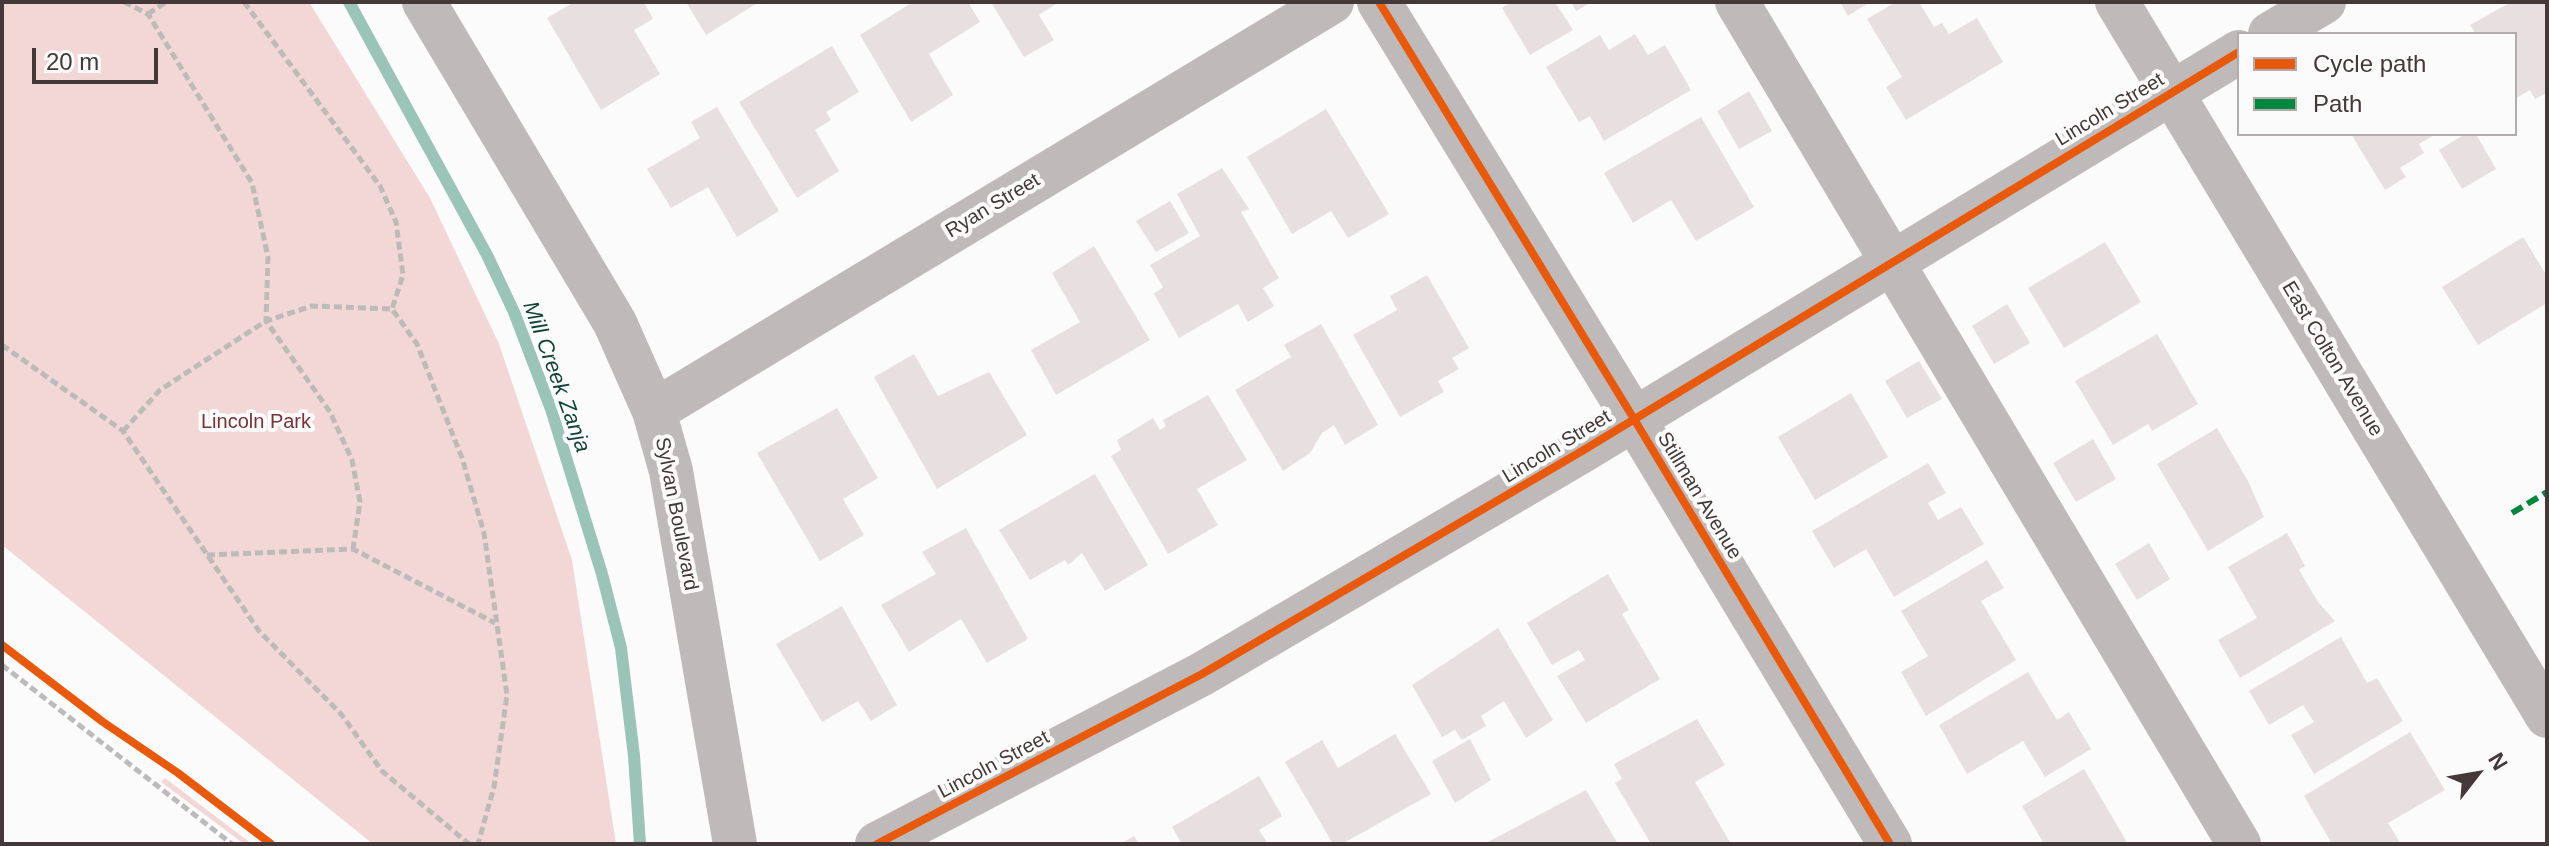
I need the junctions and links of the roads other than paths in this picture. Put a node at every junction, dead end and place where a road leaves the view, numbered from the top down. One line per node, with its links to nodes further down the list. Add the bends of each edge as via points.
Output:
1 (424, 2): 11 (street, Sylvan Boulevard, via 615,323)
2 (1332, 2): 11 (street, Ryan Street)
3 (1379, 2): 12 (street, Stillman Avenue)
4 (1737, 2): 10 (street)
5 (2117, 2): 9 (street, East Colton Avenue)
6 (2324, 2): 7 (street)
7 (2273, 32)
8 (2237, 53): 9 (street, Lincoln Street)
9 (2171, 92): 10 (street, Lincoln Street); 13 (street, East Colton Avenue)
10 (1891, 262): 12 (street, Lincoln Street); 17 (street)
11 (654, 411): 14 (street, Sylvan Boulevard, via 671,471)
12 (1634, 419): 15 (street, Lincoln Street, via 1202,674); 16 (street, Stillman Avenue)
13 (2547, 716)
14 (735, 844)
15 (877, 844)
16 (1890, 844)
17 (2239, 844)

